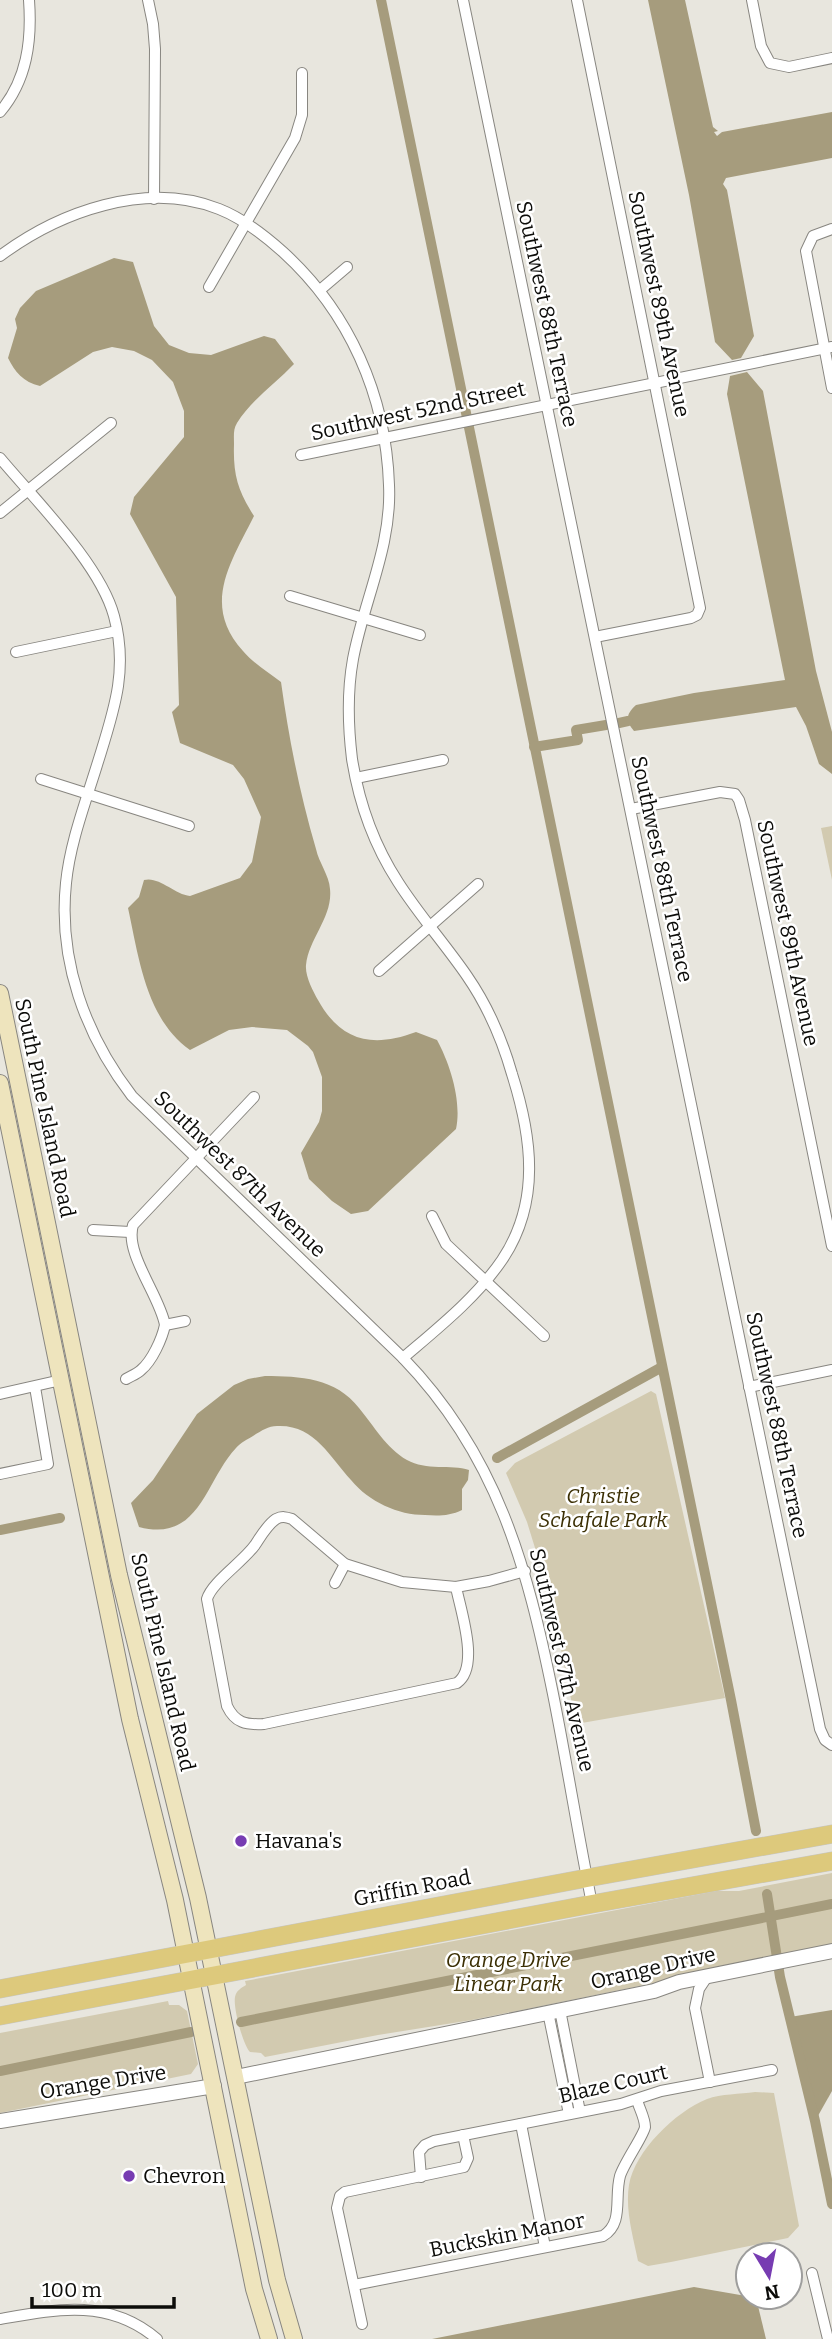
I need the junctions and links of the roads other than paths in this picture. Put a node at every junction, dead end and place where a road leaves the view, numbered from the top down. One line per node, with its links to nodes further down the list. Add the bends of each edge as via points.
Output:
1 (29, 0): 8 (street, via 27,57 16,88)
2 (148, 0): 9 (street, via 155,49)
3 (463, 0): 19 (street, Southwest 88th Terrace)
4 (577, 0): 17 (street, Southwest 89th Avenue)
5 (752, 0): 6 (street, via 761,46 770,63 789,67)
6 (832, 58)
7 (302, 73): 10 (street, via 299,128)
8 (0, 112)
9 (154, 199): 10 (street, via 218,208); 12 (street, via 77,213 39,230)
10 (246, 224): 14 (street); 15 (street, via 276,246)
11 (832, 229): 16 (street, via 818,233 808,243 806,256)
12 (0, 256)
13 (347, 267): 15 (street)
14 (209, 287)
15 (320, 290): 21 (street, via 359,354)
16 (828, 348): 17 (street, Southwest 52nd Street); 18 (street)
17 (656, 382): 19 (street, Southwest 52nd Street); 30 (street, Southwest 89th Avenue, via 700,608 697,615)
18 (832, 388)
19 (547, 404): 21 (street, Southwest 52nd Street); 30 (street, Southwest 88th Terrace)
20 (111, 423): 24 (street)
21 (385, 438): 22 (street, Southwest 52nd Street); 27 (street, via 388,522)
22 (301, 455)
23 (0, 458): 24 (street, Southwest 87th Avenue)
24 (27, 491): 25 (street); 28 (street, Southwest 87th Avenue, via 97,577)
25 (0, 513)
26 (290, 596): 27 (street)
27 (364, 618): 29 (street); 33 (street, via 349,698)
28 (117, 631): 31 (street); 35 (street, Southwest 87th Avenue, via 119,691)
29 (420, 635)
30 (595, 637): 36 (street, Southwest 88th Terrace)
31 (16, 652)
32 (443, 760): 33 (street)
33 (356, 778): 39 (street, via 386,863)
34 (41, 779): 35 (street)
35 (88, 794): 37 (street); 45 (street, Southwest 87th Avenue, via 66,884 68,950 77,994 94,1036 120,1080)
36 (631, 809): 49 (street, Southwest 89th Avenue, via 720,792 735,794 739,800); 61 (street, Southwest 88th Terrace)
37 (190, 826)
38 (478, 884): 39 (street)
39 (430, 926): 40 (street); 52 (street, via 488,1013 507,1055 527,1129 530,1175 522,1219 502,1261)
40 (379, 971)
41 (0, 993): 42 (main road, South Pine Island Road)
42 (3, 1025): 50 (main road, South Pine Island Road)
43 (0, 1083): 51 (main road, South Pine Island Road)
44 (254, 1097): 45 (street)
45 (195, 1159): 48 (street, via 139,1217); 56 (street, Southwest 87th Avenue)
46 (432, 1216): 52 (street, via 446,1244)
47 (93, 1230): 48 (street)
48 (130, 1233): 54 (street)
49 (832, 1247)
50 (55, 1261): 51 (main road); 73 (main road, South Pine Island Road, via 119,1575)
51 (37, 1265): 59 (main road, South Pine Island Road)
52 (485, 1281): 55 (street); 56 (street)
53 (185, 1321): 54 (street)
54 (165, 1325): 58 (street, via 147,1362)
55 (544, 1336)
56 (403, 1358): 65 (street, Southwest 87th Avenue, via 439,1399 473,1450 507,1518)
57 (832, 1370): 61 (street)
58 (126, 1379)
59 (61, 1380): 60 (street); 75 (main road, South Pine Island Road, via 130,1719)
60 (35, 1387): 62 (street); 63 (street, via 48,1464)
61 (749, 1387): 68 (street, Southwest 88th Terrace, via 820,1729)
62 (0, 1394)
63 (0, 1474)
64 (345, 1564): 66 (street); 67 (street, via 402,1582); 67 (street, via 292,1520 282,1517 267,1527 209,1593 207,1605 227,1706 237,1720 264,1724 440,1689 462,1680 469,1659)
65 (525, 1571): 67 (street); 71 (street, Southwest 87th Avenue)
66 (335, 1583)
67 (456, 1587)
68 (831, 1744)
69 (832, 1834): 71 (main road, Griffin Road)
70 (832, 1861): 72 (main road)
71 (587, 1878): 72 (street, Southwest 87th Avenue); 73 (main road, Griffin Road)
72 (592, 1904): 78 (main road)
73 (209, 1949): 75 (main road, Griffin Road); 78 (main road, South Pine Island Road)
74 (832, 1951): 76 (street, Orange Drive)
75 (186, 1953): 77 (main road, South Pine Island Road); 79 (main road, Griffin Road)
76 (707, 1977): 80 (street, Orange Drive); 84 (street, via 695,2008)
77 (192, 1980): 78 (main road); 81 (main road); 85 (main road, South Pine Island Road)
78 (217, 1984): 83 (main road, South Pine Island Road)
79 (0, 1989)
80 (554, 2011): 83 (street, Orange Drive); 87 (street)
81 (0, 2017)
82 (772, 2070): 84 (street, Blaze Court)
83 (236, 2077): 97 (main road, South Pine Island Road, via 277,2280)
84 (710, 2082): 86 (street, Blaze Court)
85 (214, 2086): 88 (street, Orange Drive); 99 (main road, South Pine Island Road, via 254,2288)
86 (637, 2100): 87 (street, Blaze Court); 92 (street, Buckskin Manor, via 645,2125 625,2161 616,2195 616,2222 603,2236)
87 (575, 2113): 89 (street, Blaze Court)
88 (0, 2121)
89 (521, 2124): 90 (street, Blaze Court); 92 (street)
90 (464, 2135): 91 (street, Blaze Court, via 425,2144 419,2152); 91 (street, via 468,2158 464,2167)
91 (421, 2177): 94 (street, via 345,2192 338,2202)
92 (545, 2248): 94 (street, Buckskin Manor)
93 (812, 2273): 101 (street)
94 (354, 2285): 96 (street)
95 (0, 2319): 98 (street, via 69,2308 112,2315)
96 (362, 2324)
97 (293, 2336): 100 (main road)
98 (157, 2339)
99 (269, 2339)
100 (276, 2339)
101 (828, 2339)

